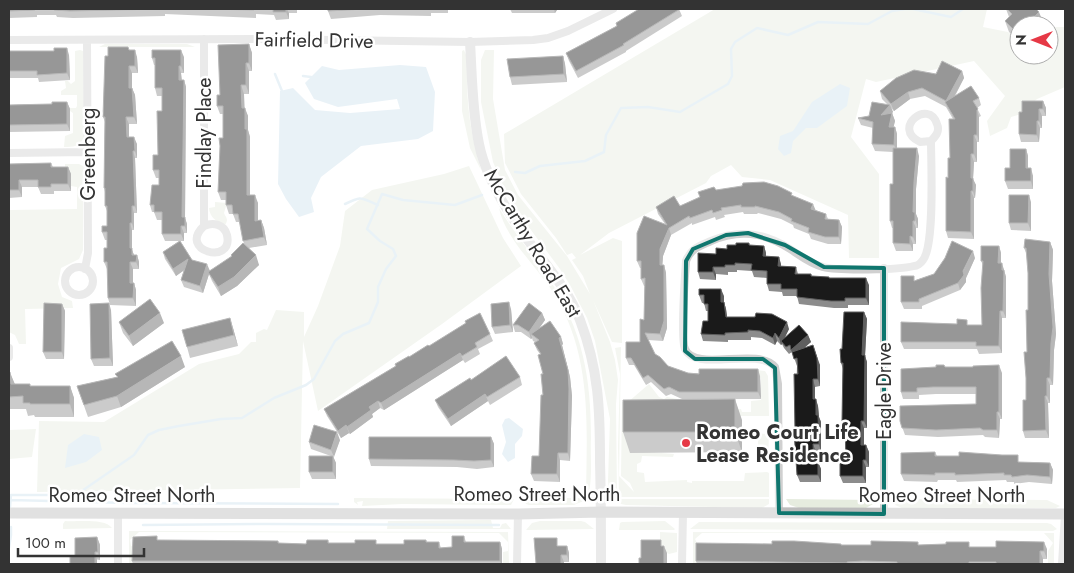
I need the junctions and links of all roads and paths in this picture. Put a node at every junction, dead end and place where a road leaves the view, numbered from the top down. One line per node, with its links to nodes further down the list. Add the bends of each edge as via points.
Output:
1 (613, 9): 5 (street, Fairfield Drive, via 548,38)
2 (204, 39): 4 (street, Fairfield Drive); 5 (street, Fairfield Drive); 9 (street, Findlay Place)
3 (9, 40): 4 (street, Fairfield Drive)
4 (87, 40): 7 (street, Greenberg)
5 (470, 42): 14 (street, McCarthy Road East, via 479,144 488,172 519,228 567,293 595,368 599,395)
6 (931, 141): 10 (street, via 928,251 917,266)
7 (88, 152): 8 (street); 11 (street, Greenberg)
8 (9, 153)
9 (204, 226)
10 (884, 268): 19 (street, via 824,268 785,245 748,233 726,235 688,254 685,351 695,358 763,359 775,368 778,384); 20 (street, Eagle Drive)
11 (86, 269)
12 (9, 348): 13 (street)
13 (9, 357)
14 (601, 512): 15 (main road, Romeo Street North); 18 (main road, Romeo Street North); 24 (street, McCarthy Road East)
15 (683, 512): 19 (main road, Romeo Street North); 25 (street)
16 (9, 513): 17 (main road, Romeo Street North)
17 (118, 514): 18 (main road, Romeo Street North); 22 (street)
18 (518, 514): 23 (street)
19 (779, 514): 20 (main road, Romeo Street North)
20 (884, 514): 21 (main road, Romeo Street North)
21 (1065, 514): 26 (street)
22 (118, 564)
23 (518, 564)
24 (601, 564)
25 (682, 564)
26 (1062, 564)

